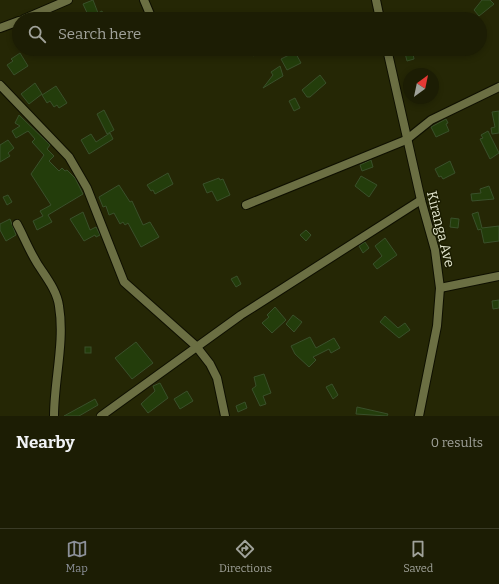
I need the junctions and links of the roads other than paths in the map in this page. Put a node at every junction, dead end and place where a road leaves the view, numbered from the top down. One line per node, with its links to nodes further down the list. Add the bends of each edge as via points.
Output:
1 (68, 0): 4 (street)
2 (144, 0): 5 (street)
3 (376, 0): 6 (street)
4 (40, 12)
5 (149, 12)
6 (379, 12)
7 (12, 24): 8 (street)
8 (0, 28)
9 (388, 56): 12 (street, Kiranga Ave)
10 (0, 85): 18 (street, via 54,140 77,170 87,188 124,282)
11 (499, 87): 12 (street, via 431,120)
12 (406, 140): 13 (street, Kiranga Ave); 14 (street)
13 (421, 200): 17 (street, Kiranga Ave, via 435,250); 18 (street)
14 (246, 205)
15 (17, 224): 19 (street, via 55,293 59,306 60,329)
16 (499, 276): 17 (street)
17 (440, 288): 22 (street, Kiranga Ave, via 437,326)
18 (196, 346): 20 (street); 21 (street, via 215,374)
19 (54, 416)
20 (100, 416)
21 (225, 416)
22 (419, 416)

